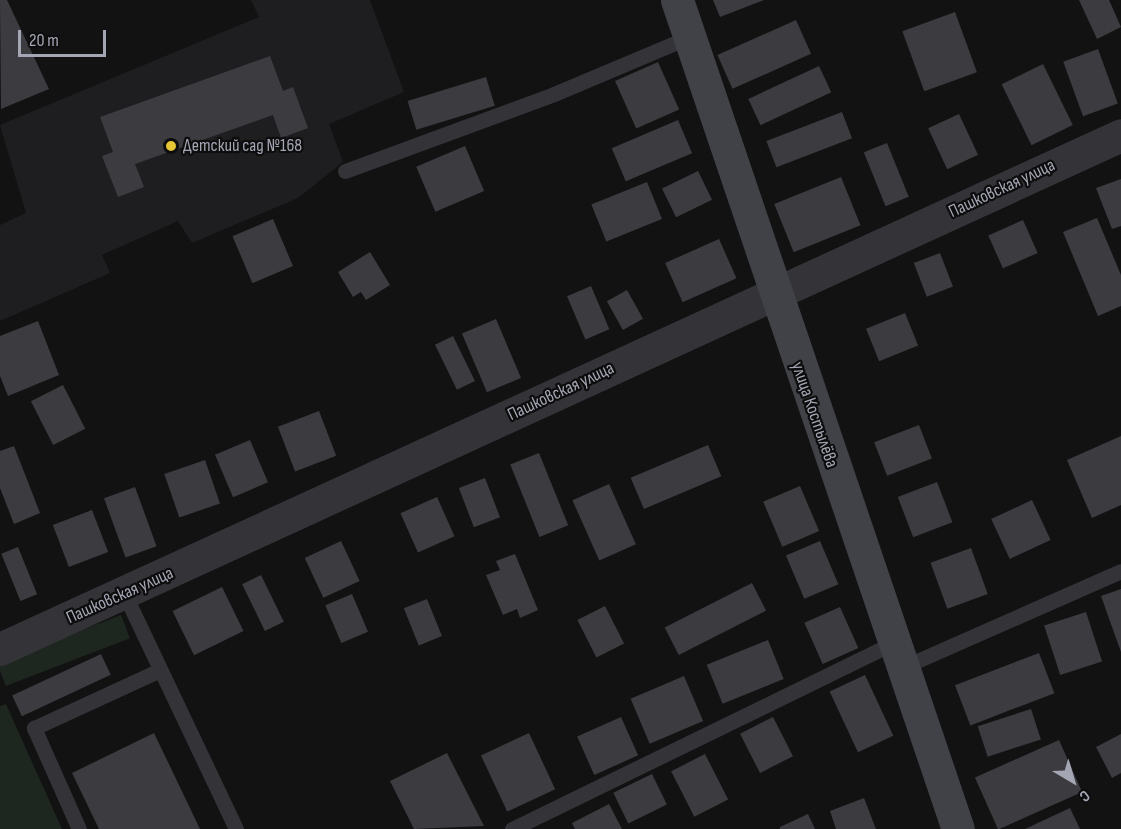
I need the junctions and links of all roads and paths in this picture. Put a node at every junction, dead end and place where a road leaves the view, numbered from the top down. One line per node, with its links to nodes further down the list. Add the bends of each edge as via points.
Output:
1 (677, 0): 2 (main road, улица Костылёва)
2 (689, 37): 4 (lane, via 554,94); 5 (main road, улица Костылёва)
3 (1121, 135): 5 (street, Пашковская улица)
4 (345, 171)
5 (772, 294): 7 (street, Пашковская улица); 9 (main road, улица Костылёва)
6 (1121, 571): 9 (lane)
7 (125, 595): 8 (street, Пашковская улица); 10 (lane)
8 (0, 649)
9 (896, 656): 13 (lane); 14 (main road, улица Костылёва)
10 (160, 670): 11 (lane, via 34,728); 12 (lane)
11 (80, 829)
12 (236, 829)
13 (512, 829)
14 (958, 829)

